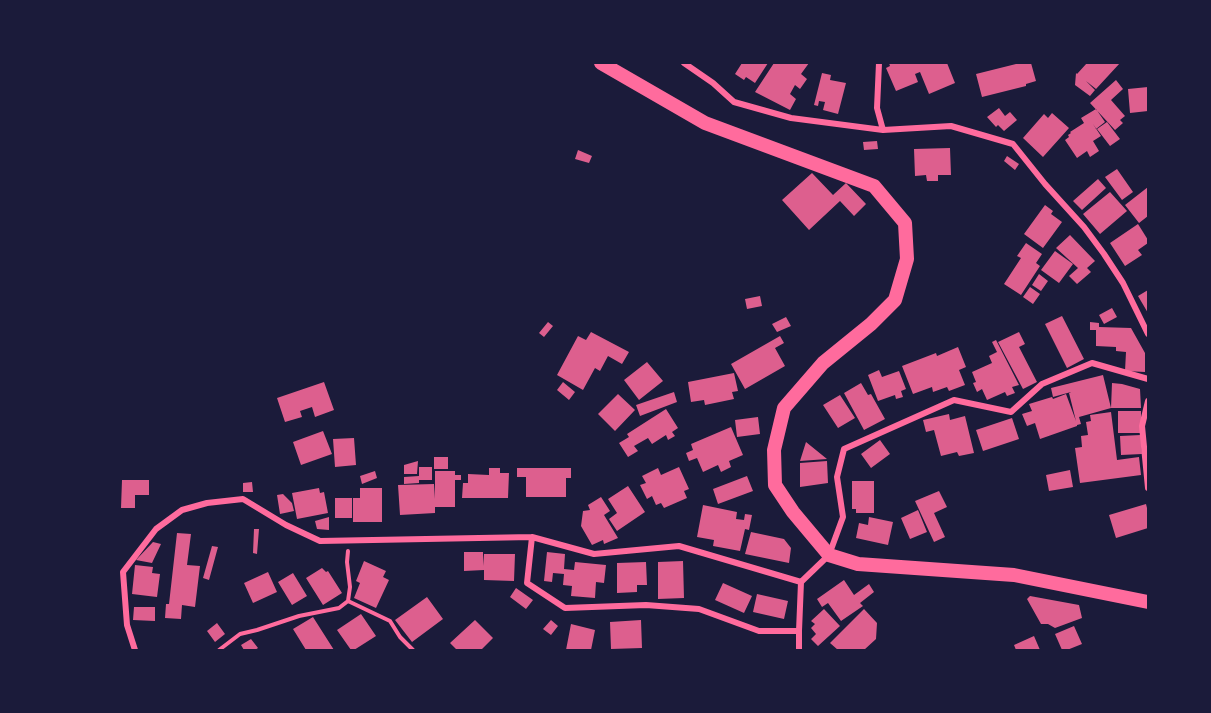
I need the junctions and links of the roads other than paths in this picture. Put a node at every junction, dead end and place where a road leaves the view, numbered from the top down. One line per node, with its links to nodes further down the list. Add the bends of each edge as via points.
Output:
1 (601, 63): 11 (highway, via 705,123 874,186 905,223 907,259 895,300 823,363 784,408 774,450 775,485)
2 (684, 63): 4 (street, via 734,102 791,118)
3 (879, 63): 4 (street, via 877,108)
4 (884, 130): 5 (street, via 951,126 1013,144 1084,227)
5 (1146, 325): 6 (street)
6 (1148, 334)
7 (1148, 379): 11 (street, via 1092,363 1042,384 1011,412 954,400 844,449 837,477 843,517)
8 (1148, 401): 9 (street, via 1142,426)
9 (1148, 488)
10 (532, 537): 12 (street, via 594,555 679,546); 14 (street, via 527,583 565,608 646,605 699,609 759,630); 15 (street, via 321,542 243,500 182,510 156,529 123,572 127,625)
11 (829, 555): 12 (street); 13 (highway, via 858,564 1014,575)
12 (801, 582): 14 (street)
13 (1148, 602)
14 (799, 630): 16 (street)
15 (135, 650)
16 (799, 650)

